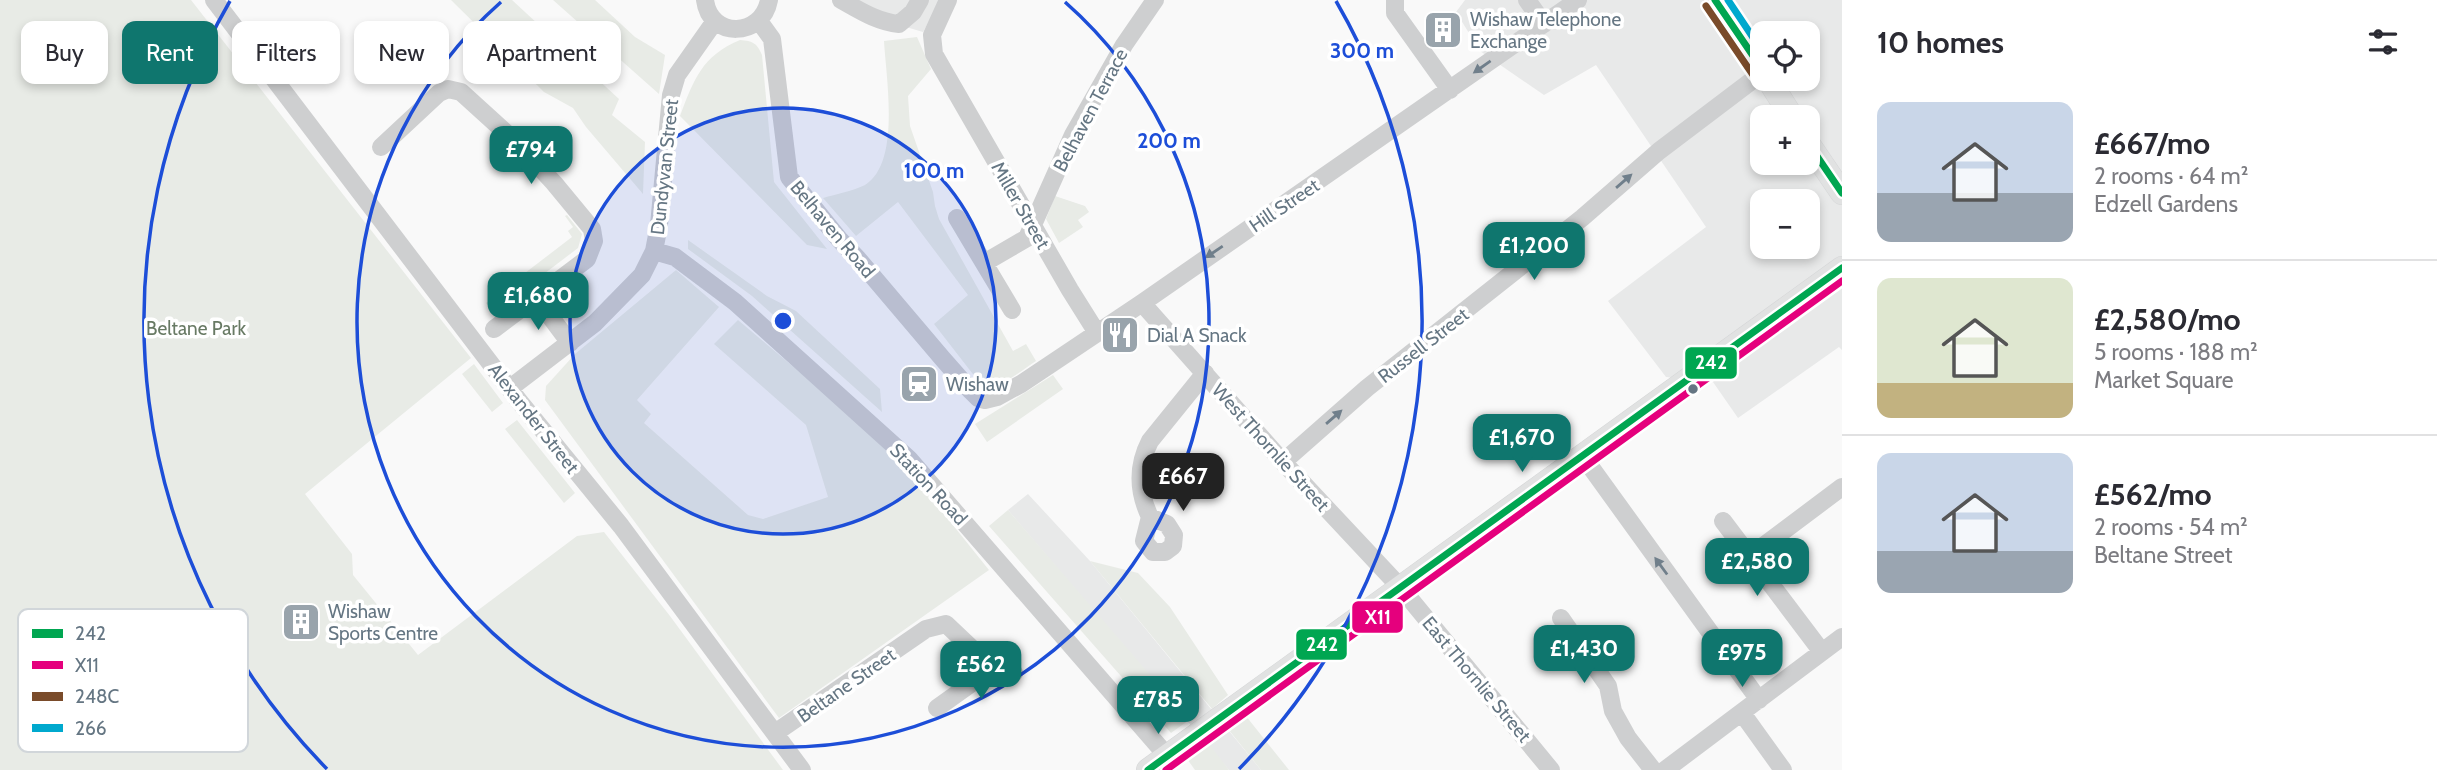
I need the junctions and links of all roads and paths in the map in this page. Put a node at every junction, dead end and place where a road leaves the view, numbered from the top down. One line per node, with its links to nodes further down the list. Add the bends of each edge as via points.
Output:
1 (214, 0): 33 (street, Alexander Street)
2 (705, 0): 12 (street)
3 (769, 0): 13 (street)
4 (841, 0): 5 (street, via 872,17 899,24)
5 (920, 0)
6 (948, 0): 22 (street, Miller Street, via 932,35 934,54)
7 (1155, 0): 22 (street, Belhaven Terrace, via 1078,125)
8 (1395, 0): 17 (street, via 1395,13)
9 (1527, 0): 14 (street)
10 (1578, 0): 14 (street, Hill Street)
11 (1715, 0): 15 (main road)
12 (715, 21): 13 (street, via 741,29); 23 (street, Dundyvan Street, via 677,75 671,95)
13 (759, 21): 34 (street, Belhaven Road, via 772,39 789,177 956,375)
14 (1544, 24): 17 (street, Hill Street, one-way to 17)
15 (1750, 53)
16 (1750, 80): 36 (street, Russell Street, one-way to 16, via 1367,388)
17 (1450, 90): 27 (street, Hill Street, one-way to 27)
18 (381, 146): 26 (street, via 448,89 461,92 515,141 592,229 594,241 587,259)
19 (1820, 161): 20 (main road)
20 (1842, 193)
21 (957, 218): 24 (street)
22 (1032, 224): 24 (street, Belhaven Terrace, via 1027,238); 30 (street, Miller Street)
23 (654, 251): 31 (street, Dundyvan Street, via 642,275); 51 (street, Station Road, via 675,257 735,302 909,459)
24 (984, 263): 28 (street)
25 (1842, 268): 35 (main road)
26 (537, 299): 29 (street); 31 (street)
27 (1142, 303): 30 (street, Hill Street); 32 (street, West Thornlie Street)
28 (1012, 310)
29 (494, 329)
30 (1097, 333): 34 (street, Hill Street, via 1021,384)
31 (570, 343): 33 (street, Dundyvan Street)
32 (1205, 373): 36 (street, West Thornlie Street); 38 (street, via 1143,454 1141,488)
33 (510, 388): 50 (street, Alexander Street, via 621,526)
34 (985, 400)
35 (1583, 455): 41 (main road); 47 (street, one-way to 35)
36 (1283, 463): 41 (street, West Thornlie Street)
37 (1842, 487): 40 (street)
38 (1150, 517)
39 (1723, 521): 40 (street)
40 (1750, 556): 44 (street)
41 (1401, 588): 51 (main road); 54 (street, East Thornlie Street)
42 (1561, 618): 55 (street, via 1608,686 1613,711)
43 (1842, 637): 44 (street)
44 (1822, 652): 47 (street)
45 (983, 659): 46 (street, Beltane Street); 48 (street, via 972,683); 50 (street, Beltane Street, via 946,624 936,625)
46 (1014, 673)
47 (1759, 701): 49 (street)
48 (937, 708)
49 (1742, 713): 56 (street); 57 (street)
50 (775, 733): 52 (street, Alexander Street)
51 (1167, 757): 53 (main road)
52 (802, 770)
53 (1148, 770)
54 (1552, 770)
55 (1653, 770)
56 (1665, 770)
57 (1783, 770)

